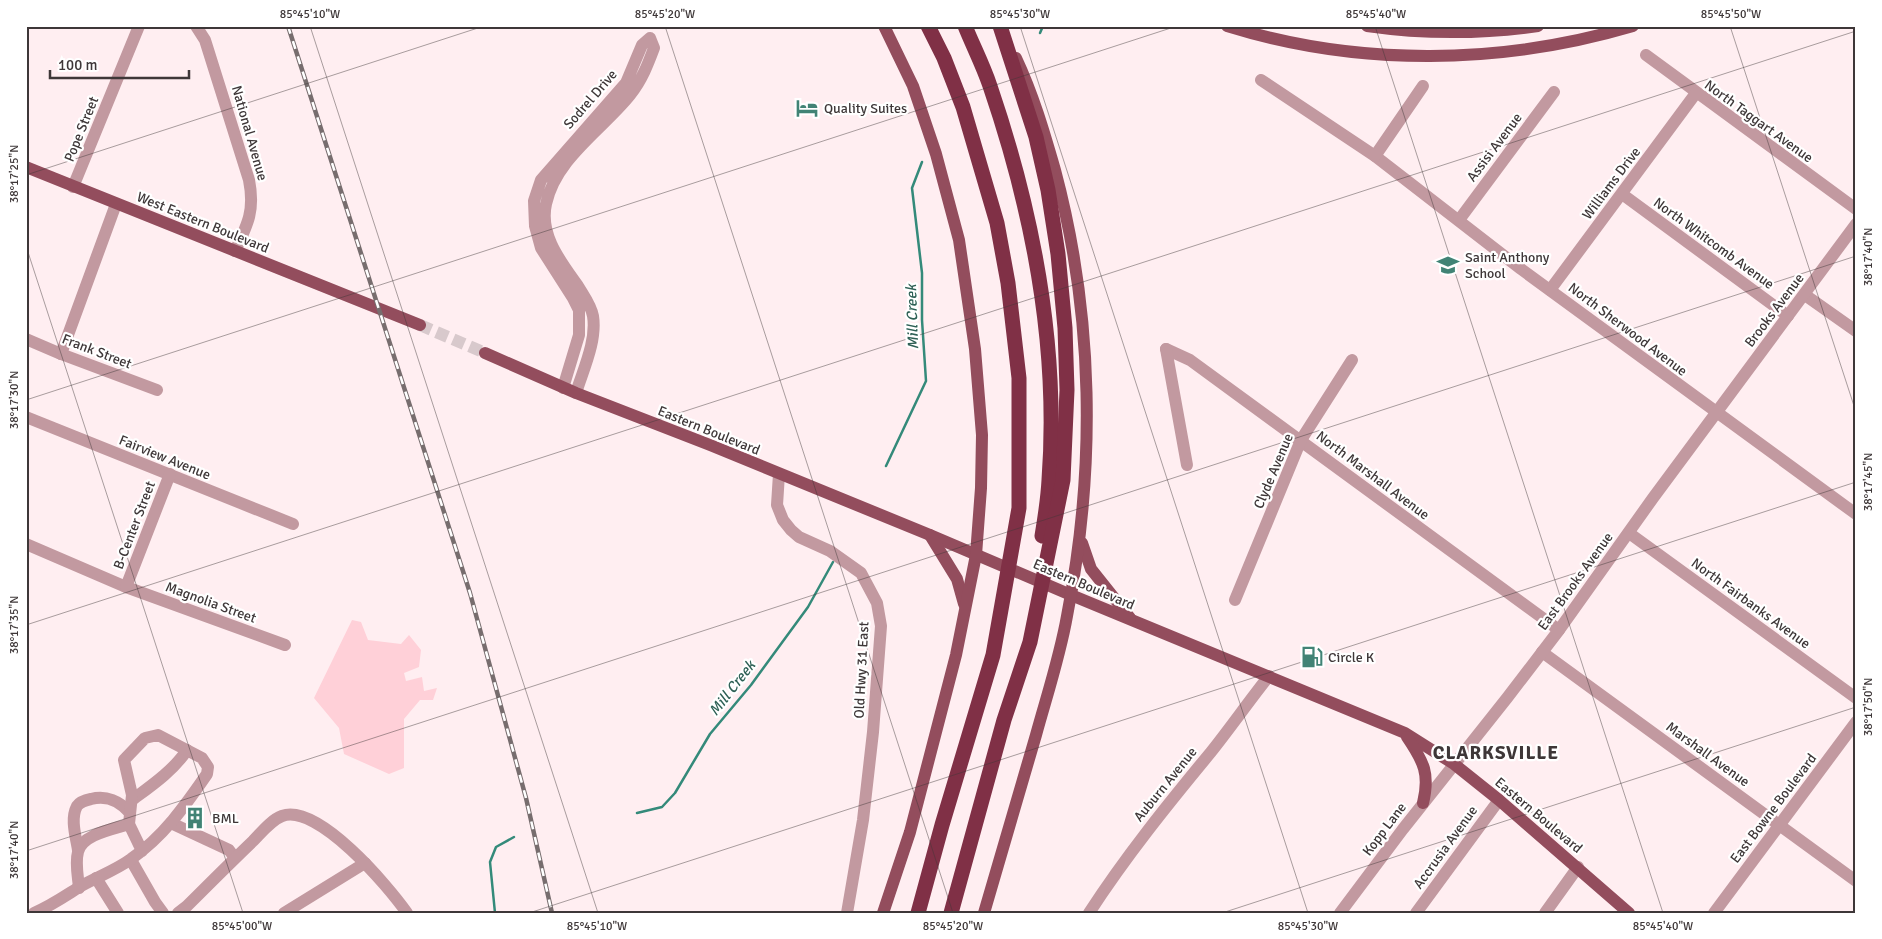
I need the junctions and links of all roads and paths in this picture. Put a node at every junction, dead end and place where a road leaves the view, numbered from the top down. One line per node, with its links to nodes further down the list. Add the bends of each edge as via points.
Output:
1 (139, 26): 18 (street, Pope Street)
2 (196, 26): 24 (street, National Avenue, via 205,40 250,180 250,220)
3 (884, 26): 49 (main road, via 913,86 936,154 959,240 975,349 982,436)
4 (928, 26): 87 (highway, via 963,107 997,223 1019,378 1020,508 992,655)
5 (964, 26): 56 (highway, via 989,84 1017,173 1045,315 1050,397 1049,480)
6 (1001, 26): 47 (main road, via 1026,78 1045,135 1063,200 1076,266 1084,333 1088,417); 56 (highway, via 1036,137 1048,190 1065,328 1067,390 1063,480)
7 (1227, 26): 10 (main road, via 1272,39 1322,48 1422,57 1524,50 1592,38)
8 (1367, 26): 9 (main road, via 1452,32)
9 (1538, 26)
10 (1633, 26)
11 (1646, 55): 15 (street, North Taggart Avenue)
12 (1261, 80): 16 (street, North Sherwood Avenue)
13 (1423, 86): 16 (street)
14 (1554, 92): 22 (street, Assisi Avenue)
15 (1696, 93): 19 (street, Williams Drive); 21 (street, North Taggart Avenue)
16 (1375, 156): 22 (street, North Sherwood Avenue)
17 (26, 167): 18 (main road, West Eastern Boulevard)
18 (73, 187): 20 (main road, West Eastern Boulevard)
19 (1622, 194): 25 (street, Williams Drive); 27 (street, North Whitcomb Avenue)
20 (116, 204): 24 (main road, West Eastern Boulevard); 32 (street)
21 (1856, 209)
22 (1459, 220): 25 (street, North Sherwood Avenue)
23 (1856, 224): 26 (street, Brooks Avenue)
24 (236, 251): 28 (main road, West Eastern Boulevard)
25 (1550, 290): 37 (street, North Sherwood Avenue)
26 (1805, 294): 27 (street, Brooks Avenue); 29 (street)
27 (1788, 316): 37 (street, Brooks Avenue)
28 (420, 325)
29 (1856, 331)
30 (26, 339): 32 (street, Frank Street)
31 (485, 353): 34 (main road, Eastern Boulevard)
32 (61, 354): 35 (street, Frank Street)
33 (1352, 360): 39 (street, Clyde Avenue)
34 (563, 388): 36 (main road, Eastern Boulevard); 36 (street, Sodrel Drive, via 579,335 579,310 541,248 535,226 534,201 540,180 626,82 642,45 650,38 654,48 645,72 631,94 562,167 552,184 546,206 545,222 554,251 593,315 592,340)
35 (157, 390)
36 (576, 393): 42 (main road, Eastern Boulevard)
37 (1716, 413): 43 (street, North Sherwood Avenue); 45 (street, East Brooks Avenue)
38 (26, 417): 41 (street, Fairview Avenue)
39 (1301, 440): 40 (street, North Marshall Avenue, via 1190,360 1166,348); 52 (street, Clyde Avenue); 55 (street, North Marshall Avenue)
40 (1187, 465)
41 (170, 474): 44 (street, Fairview Avenue); 50 (street, B-Center Street)
42 (779, 474): 46 (main road, Eastern Boulevard); 85 (street, Old Hwy 31 East, via 777,505 783,520 790,530 830,551 861,574 877,603 881,626 863,820)
43 (1856, 514)
44 (293, 524)
45 (1629, 533): 55 (street, East Brooks Avenue); 60 (street, North Fairbanks Avenue)
46 (930, 535): 49 (main road, Eastern Boulevard); 53 (main road, via 957,579)
47 (1080, 536): 51 (main road); 54 (main road, via 1091,569)
48 (26, 544): 50 (street, Magnolia Street)
49 (981, 557): 51 (main road, Eastern Boulevard); 53 (main road)
50 (126, 587): 57 (street, Magnolia Street)
51 (1069, 594): 54 (main road, Eastern Boulevard); 89 (main road, via 1055,670)
52 (1235, 600)
53 (965, 610): 86 (main road, via 910,832)
54 (1131, 620): 59 (main road, Eastern Boulevard)
55 (1559, 630): 58 (street, East Brooks Avenue)
56 (1030, 642): 88 (highway, via 1004,720)
57 (285, 645)
58 (1542, 652): 64 (street, East Brooks Avenue); 69 (street, Marshall Avenue)
59 (1269, 676): 62 (main road, Eastern Boulevard); 90 (street, Auburn Avenue, via 1114,873)
60 (1856, 698)
61 (1856, 722): 69 (street, East Bowne Boulevard)
62 (1405, 733): 64 (main road, Eastern Boulevard); 66 (main road, via 1425,768 1427,787)
63 (187, 750): 67 (street); 67 (street, via 158,735 145,738 124,760 132,795); 68 (street, via 202,758 208,767 207,774)
64 (1454, 764): 65 (main road, Eastern Boulevard); 66 (street, Kopp Lane)
65 (1499, 800): 75 (main road, Eastern Boulevard); 92 (street, Accrusia Avenue)
66 (1423, 803): 91 (street, Kopp Lane)
67 (130, 812): 70 (street, via 94,835); 70 (street, via 112,799 98,797 84,801 74,816); 71 (street)
68 (170, 824): 71 (street); 72 (street, via 229,850)
69 (1780, 825): 77 (street, Marshall Avenue); 95 (street, East Bowne Boulevard)
70 (78, 850): 78 (street)
71 (142, 851): 73 (street)
72 (235, 858): 74 (street, via 279,817 288,814 306,817 319,825); 82 (street)
73 (131, 860): 76 (street); 81 (street)
74 (365, 863): 83 (street); 84 (street, via 391,889)
75 (1578, 867): 93 (street); 94 (main road, Eastern Boulevard)
76 (96, 878): 78 (street); 80 (street)
77 (1856, 881)
78 (78, 888): 79 (street)
79 (34, 913)
80 (118, 913)
81 (164, 913)
82 (178, 913)
83 (284, 913)
84 (407, 913)
85 (847, 913)
86 (883, 913)
87 (918, 913)
88 (951, 913)
89 (984, 913)
90 (1088, 913)
91 (1340, 913)
92 (1416, 913)
93 (1545, 913)
94 (1629, 913)
95 (1714, 913)

